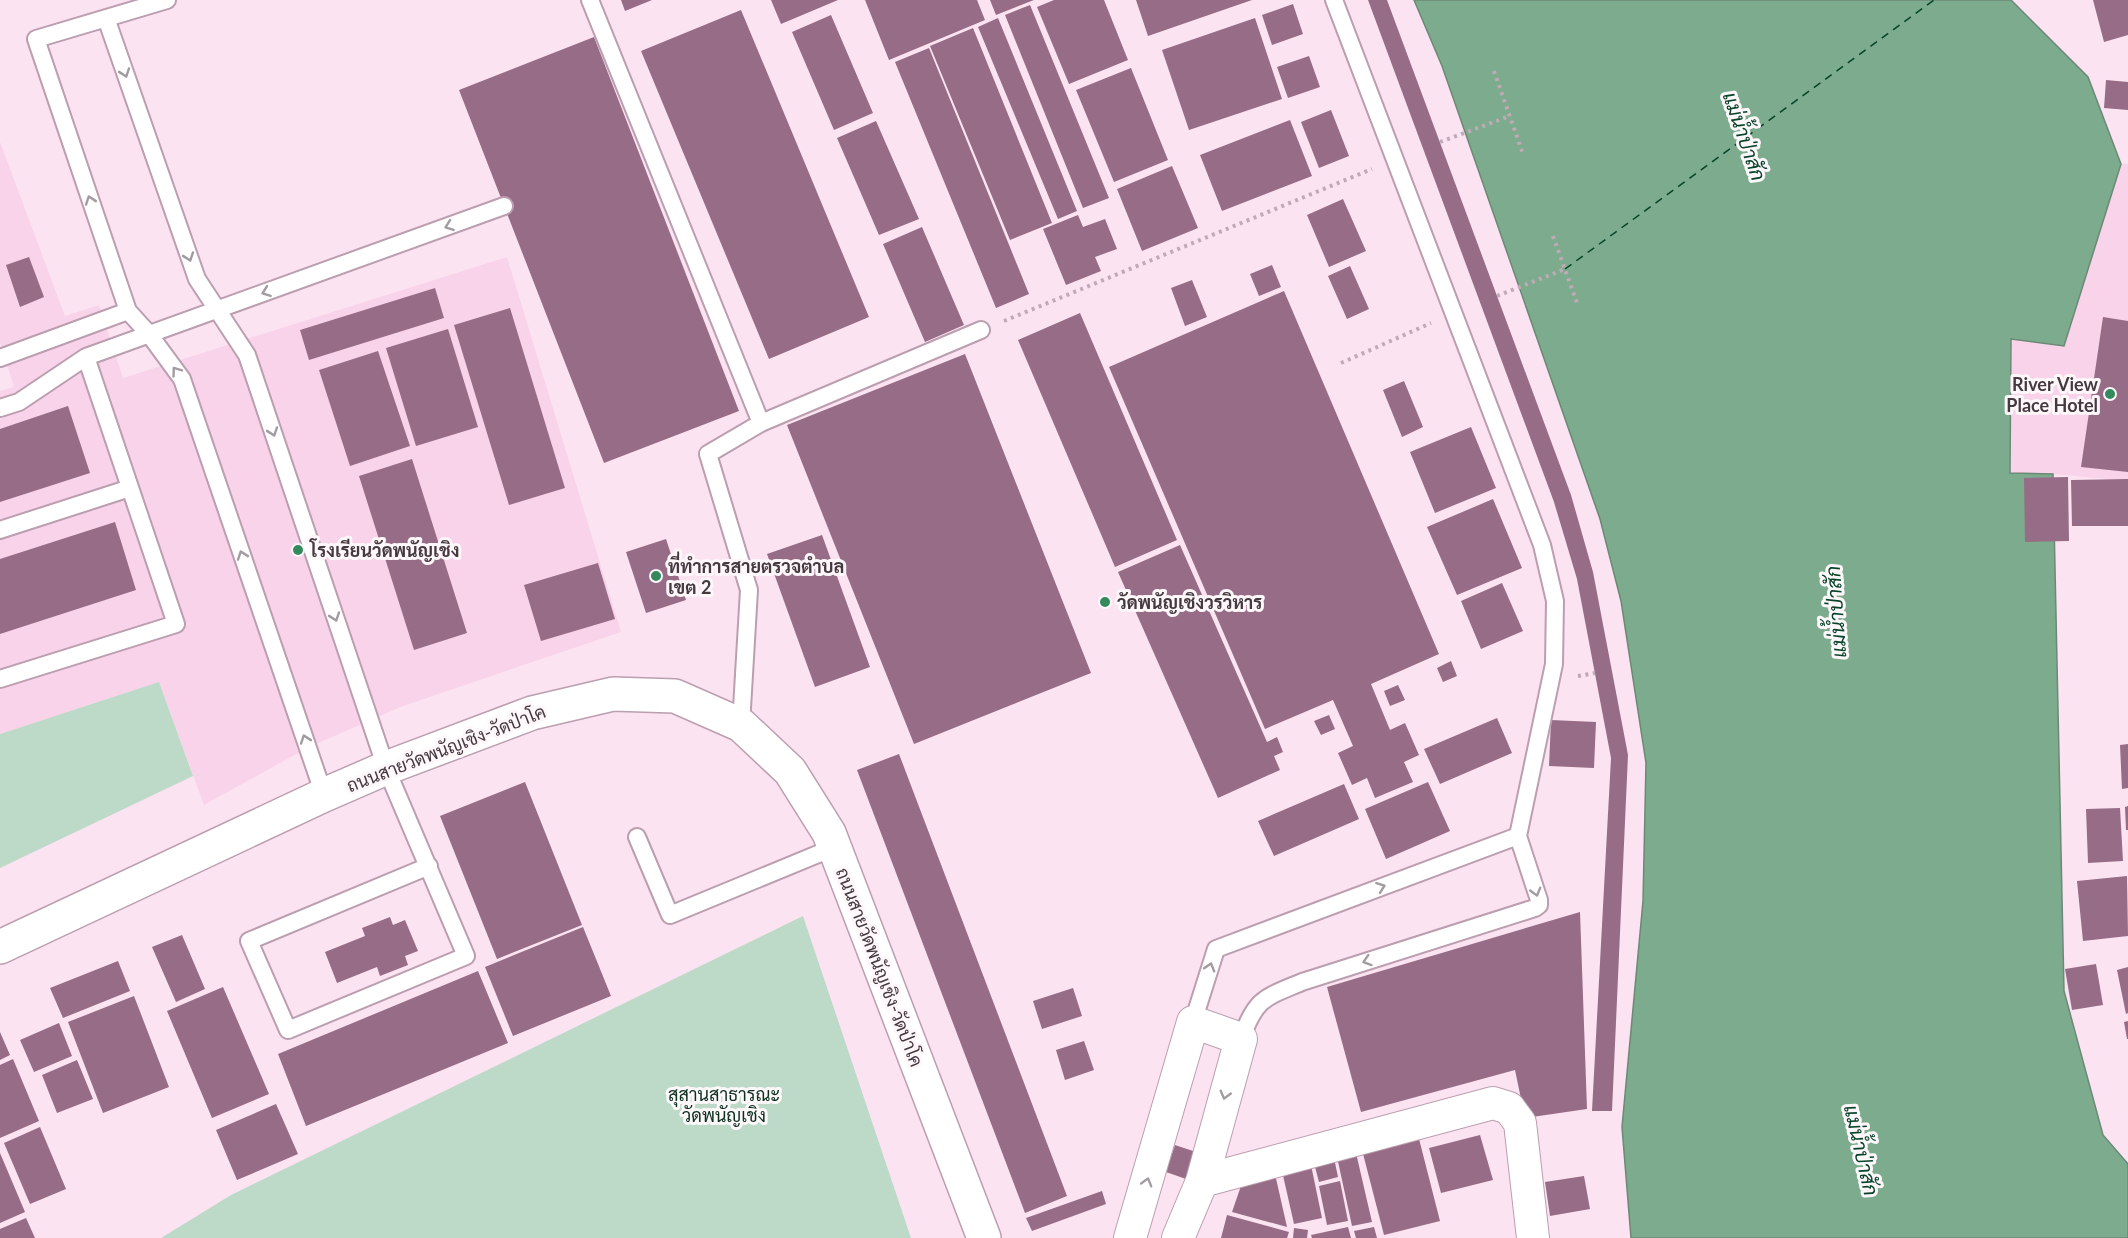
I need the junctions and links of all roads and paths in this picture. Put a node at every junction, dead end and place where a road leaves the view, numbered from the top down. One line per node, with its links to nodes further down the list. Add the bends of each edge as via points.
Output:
1 (167, 0): 4 (lane)
2 (590, 0): 24 (lane, via 645,154)
3 (1334, 0): 9 (lane)
4 (106, 18): 15 (lane, one-way to 15, via 197,279); 16 (lane, one-way to 4, via 36,39)
5 (1494, 71): 6 (path)
6 (1510, 116): 7 (path); 8 (path)
7 (1440, 142)
8 (1523, 154)
9 (1395, 160): 17 (lane); 18 (path)
10 (504, 206): 15 (lane, one-way to 15)
11 (1553, 236): 12 (path)
12 (1565, 269): 13 (path); 14 (path)
13 (1497, 296)
14 (1577, 303)
15 (218, 309): 19 (lane); 29 (lane, one-way to 29, via 247,355)
16 (128, 311): 19 (lane); 21 (lane)
17 (1453, 313): 22 (path); 31 (lane, via 1542,545 1555,601 1554,664)
18 (981, 330): 24 (lane)
19 (149, 334): 20 (lane); 30 (lane, one-way to 19, via 182,379)
20 (86, 357): 23 (lane, via 20,402); 25 (lane)
21 (0, 358)
22 (1341, 363)
23 (0, 408)
24 (761, 423): 28 (lane, via 708,454 749,590)
25 (130, 488): 26 (lane); 27 (lane, via 176,624)
26 (0, 530)
27 (0, 679)
28 (741, 725): 29 (main road, ถนนสายวัดพนัญเชิง-วัดป่าโค, via 675,696 613,694 532,713); 33 (main road, ถนนสายวัดพนัญเชิง-วัดป่าโค, via 790,771)
29 (386, 768): 30 (main road, ถนนสายวัดพนัญเชิง-วัดป่าโค); 34 (lane)
30 (324, 795): 35 (main road, ถนนสายวัดพนัญเชิง-วัดป่าโค)
31 (1518, 836): 36 (lane, one-way to 31, via 1216,949); 37 (lane, one-way to 37, via 1539,900 1535,908 1302,982 1265,998 1249,1017)
32 (637, 837): 33 (lane, via 670,915)
33 (835, 848): 39 (main road, ถนนสายวัดพนัญเชิง-วัดป่าโค)
34 (429, 866): 34 (lane, via 466,956 288,1030 249,941)
35 (0, 947)
36 (1193, 1023): 37 (street); 40 (street, one-way to 36)
37 (1241, 1039): 38 (street, one-way to 38)
38 (1202, 1181): 41 (street); 42 (street, via 1493,1103 1509,1108 1520,1123)
39 (976, 1235)
40 (1130, 1238)
41 (1178, 1238)
42 (1533, 1238)

